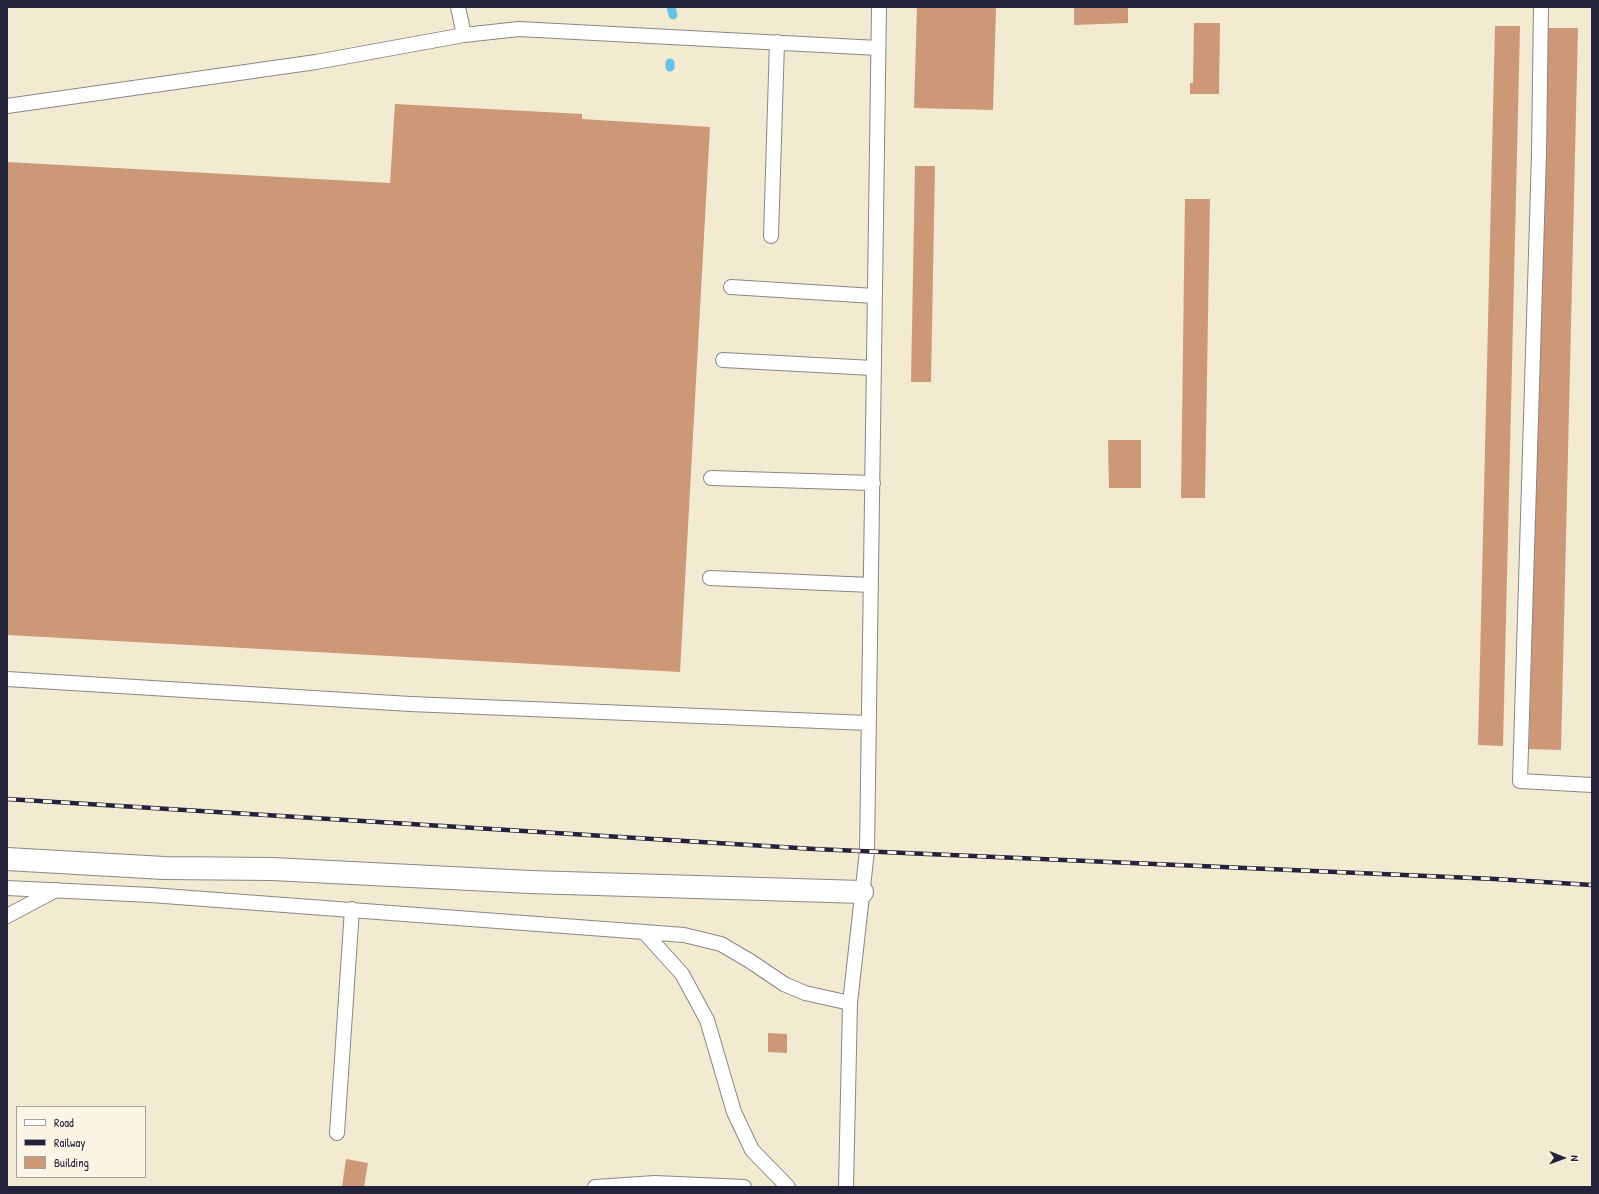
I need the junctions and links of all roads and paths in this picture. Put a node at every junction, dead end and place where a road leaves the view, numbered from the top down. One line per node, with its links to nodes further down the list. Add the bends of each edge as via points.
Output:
1 (458, 7): 4 (lane)
2 (879, 7): 6 (lane)
3 (1541, 7): 19 (lane, via 1539,162 1520,781)
4 (464, 35): 5 (lane, via 519,29); 7 (lane, via 316,62)
5 (777, 42): 6 (lane); 8 (lane)
6 (878, 48): 10 (lane)
7 (7, 106)
8 (771, 236)
9 (731, 288): 10 (lane)
10 (874, 296): 12 (lane)
11 (723, 360): 12 (lane)
12 (873, 368): 14 (lane)
13 (711, 478): 14 (lane)
14 (873, 483): 16 (lane)
15 (710, 578): 16 (lane)
16 (871, 585): 18 (lane)
17 (7, 680): 18 (lane, via 410,704)
18 (868, 724): 23 (lane, via 867,851)
19 (1592, 785)
20 (7, 859): 23 (street, via 164,868 272,869 530,882)
21 (7, 888): 22 (lane)
22 (56, 890): 24 (lane); 25 (lane)
23 (862, 892): 27 (lane)
24 (352, 910): 26 (lane); 28 (lane)
25 (7, 916)
26 (644, 932): 27 (lane, via 684,935 721,944 784,984 805,993); 31 (lane, via 682,974 707,1020 734,1112 752,1150)
27 (850, 1003): 32 (lane)
28 (337, 1133)
29 (595, 1187): 30 (lane, via 655,1183)
30 (744, 1187)
31 (788, 1187)
32 (846, 1187)

